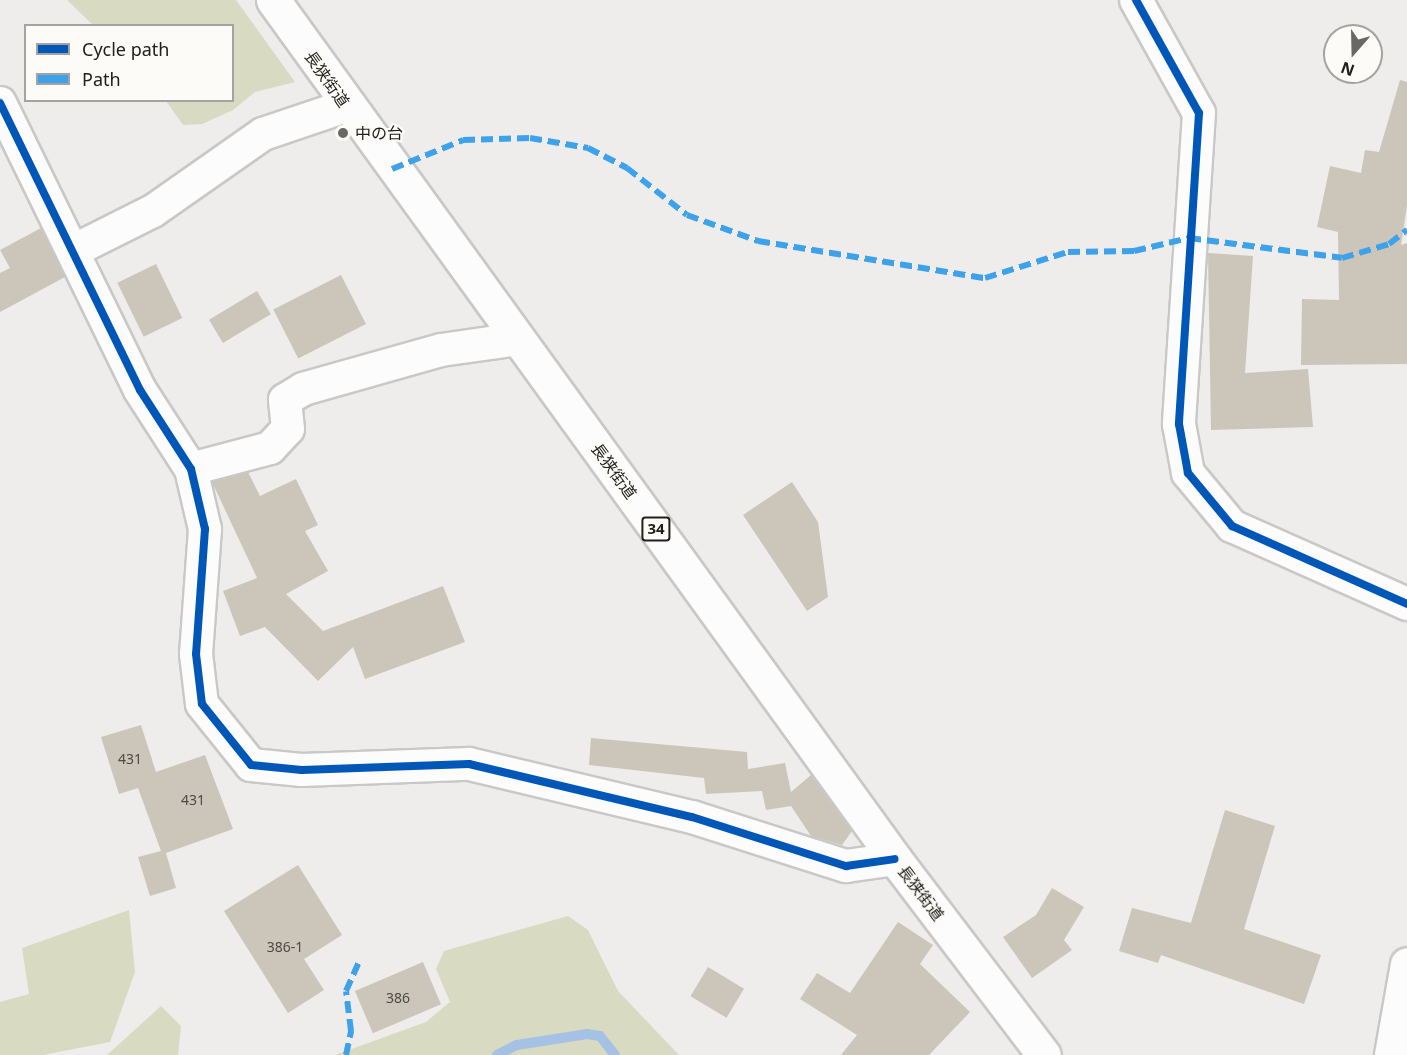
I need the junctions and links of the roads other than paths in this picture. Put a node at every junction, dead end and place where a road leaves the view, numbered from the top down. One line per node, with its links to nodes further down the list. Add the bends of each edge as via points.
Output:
1 (273, 0): 4 (main road, 長狭街道 / 34)
2 (1136, 0): 8 (street, via 1199,112 1179,424 1188,473 1232,526)
3 (0, 103): 5 (street)
4 (346, 106): 5 (street, via 262,134 153,212); 6 (main road, 長狭街道 / 34)
5 (73, 251): 7 (street, via 140,390)
6 (518, 339): 7 (street, via 441,350 303,389 285,400 288,429 270,448); 9 (main road, 長狭街道 / 34)
7 (191, 469): 9 (street, via 205,529 196,654 202,704 251,765 302,770 470,764 692,818 846,867)
8 (1407, 604)
9 (895, 859): 11 (main road, 長狭街道 / 34)
10 (1407, 964): 12 (street)
11 (1044, 1055)
12 (1391, 1055)

